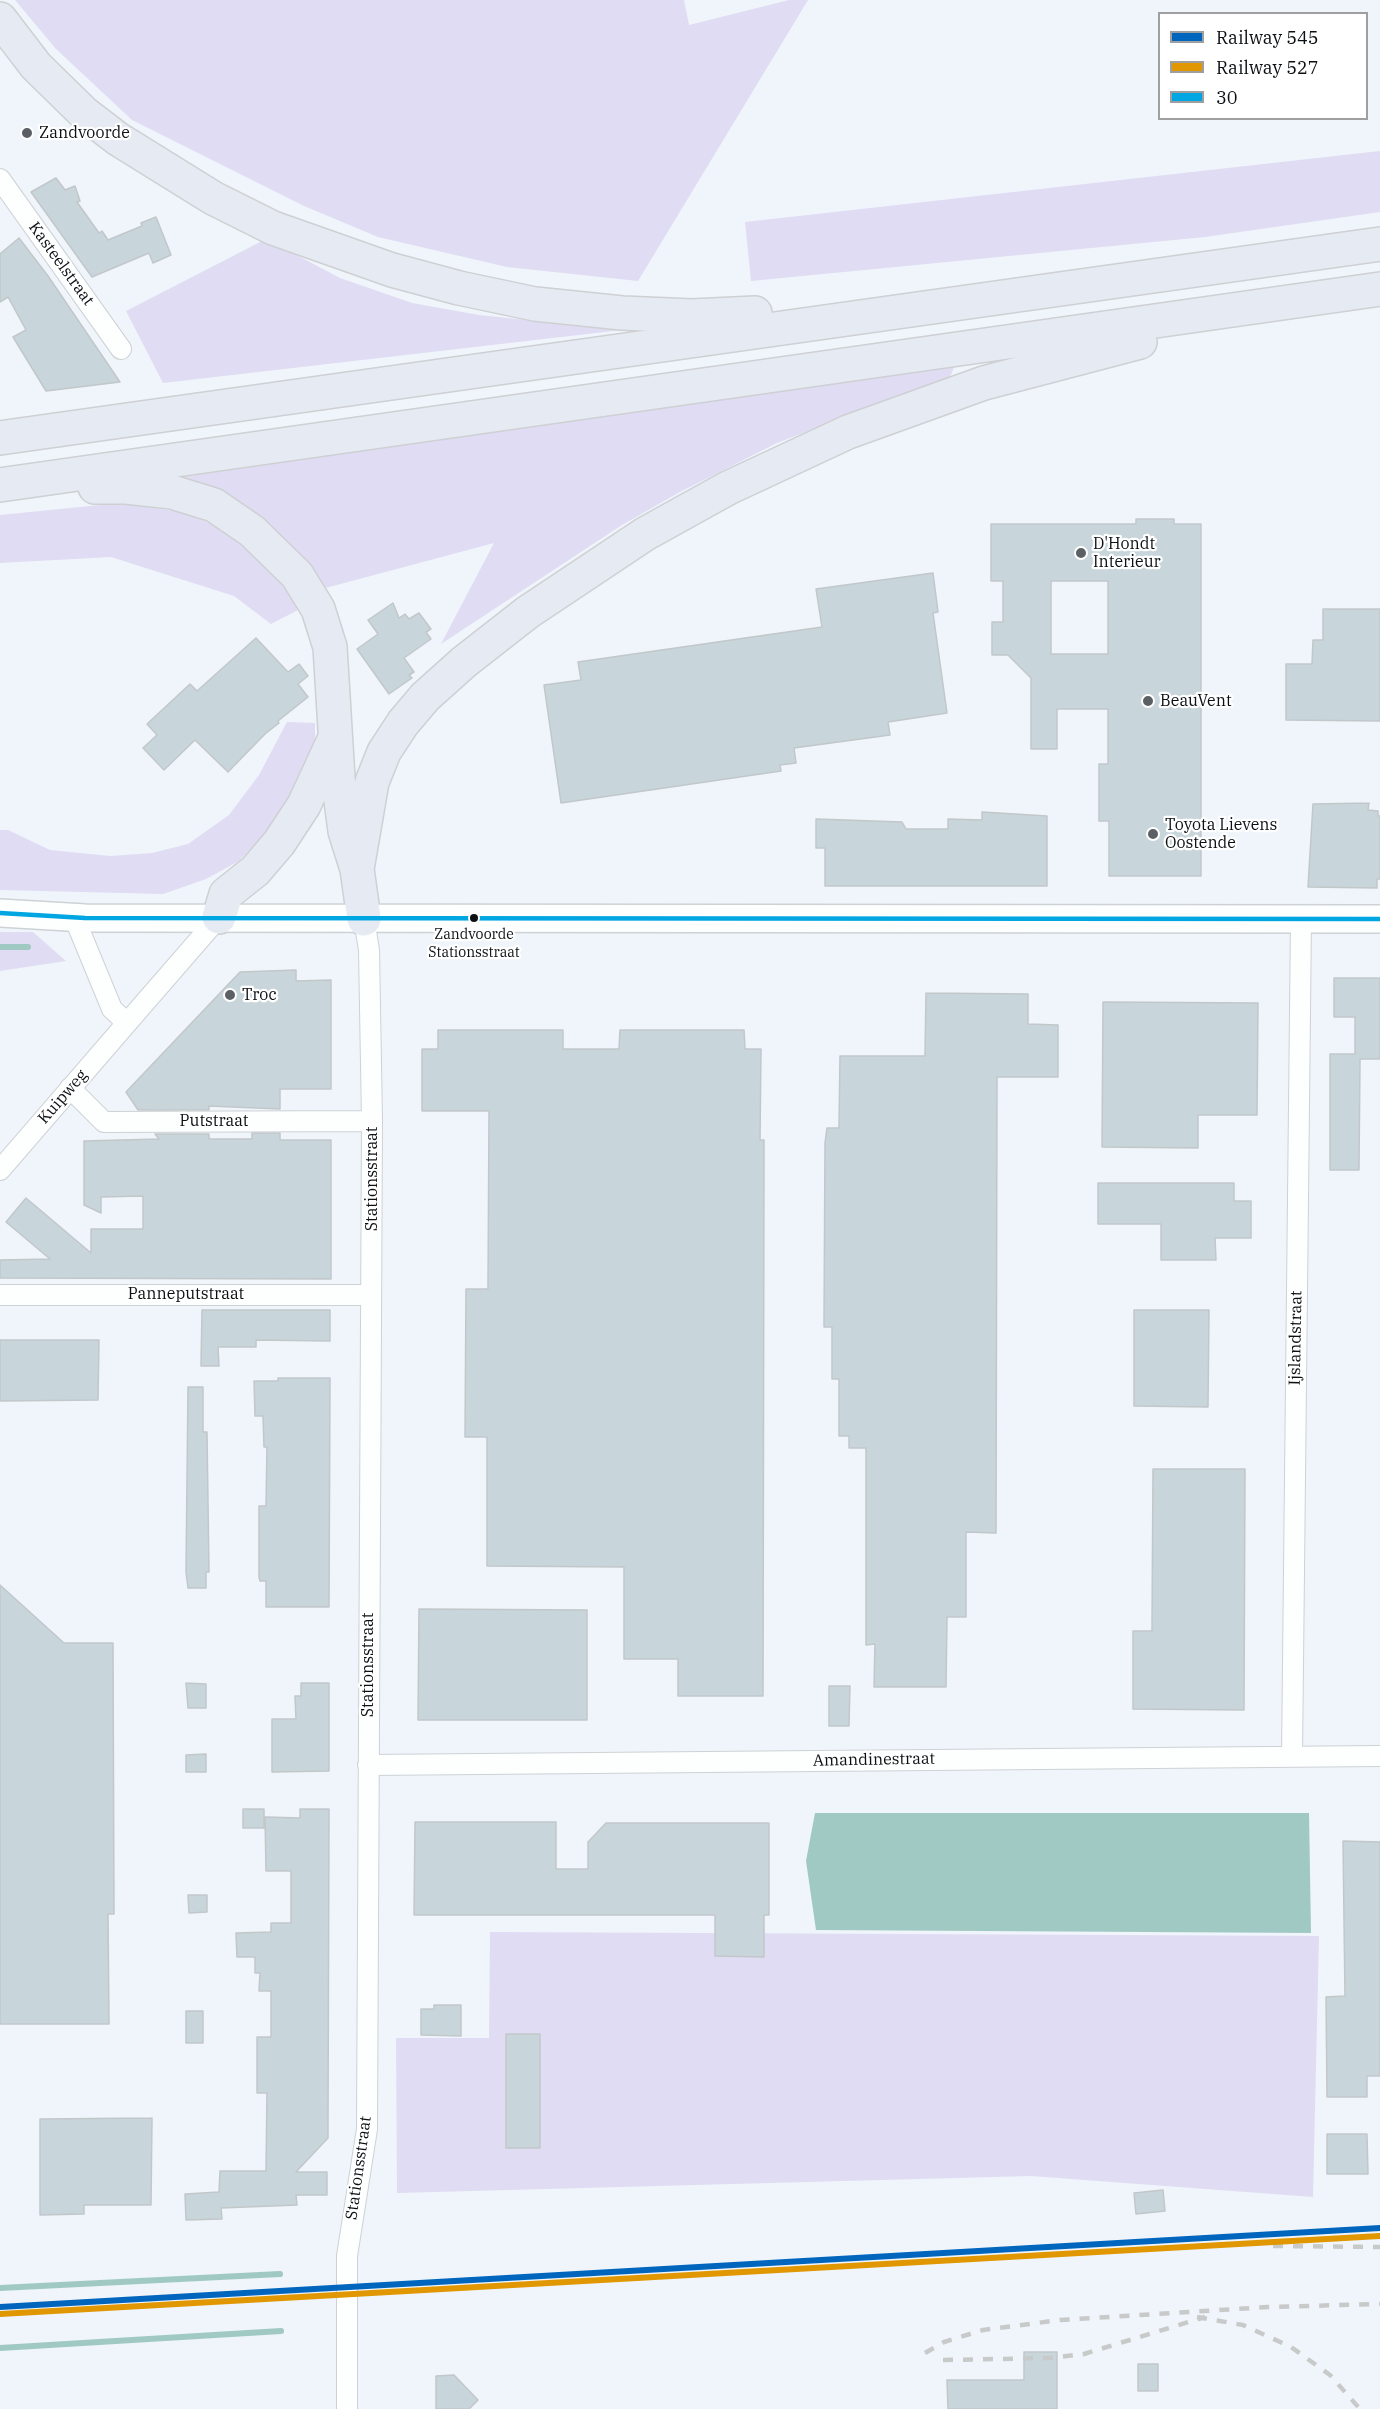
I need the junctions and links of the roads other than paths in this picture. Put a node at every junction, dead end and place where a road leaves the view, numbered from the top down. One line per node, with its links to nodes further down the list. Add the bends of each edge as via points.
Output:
1 (0, 19): 5 (highway, via 36,66 76,105 151,162 273,228 392,270 535,304 622,313 692,316)
2 (0, 179): 6 (street, Kasteelstraat)
3 (1380, 244): 5 (highway)
4 (1380, 290): 8 (highway); 10 (highway, via 1140,342 984,383 848,432 728,488 645,534 528,612 425,697 384,752 372,783)
5 (982, 300): 7 (highway)
6 (121, 349)
7 (0, 438)
8 (0, 486): 9 (highway, via 126,487 172,492 214,505 252,531 297,575 318,609 330,648)
9 (336, 736): 10 (highway, via 345,831); 13 (highway, via 304,805 279,843 226,894)
10 (357, 869): 14 (highway)
11 (0, 912): 12 (main road)
12 (74, 916): 13 (main road); 17 (street, via 112,1009)
13 (219, 917): 14 (main road); 17 (street, Kuipweg)
14 (364, 919): 15 (main road); 19 (street, Stationsstraat, via 369,950)
15 (1300, 919): 16 (main road); 23 (street, Ijslandstraat)
16 (1380, 919)
17 (127, 1023): 18 (street, Kuipweg)
18 (70, 1088): 19 (street, Putstraat, via 104,1122); 20 (street, Kuipweg)
19 (372, 1121): 22 (street, Stationsstraat)
20 (0, 1170)
21 (0, 1294): 22 (street, Panneputstraat)
22 (371, 1295): 25 (street, Stationsstraat)
23 (1292, 1756): 24 (street, Amandinestraat); 25 (street, Amandinestraat)
24 (1380, 1756)
25 (368, 1765): 26 (street, Stationsstraat, via 367,2129 347,2256)
26 (347, 2409)

